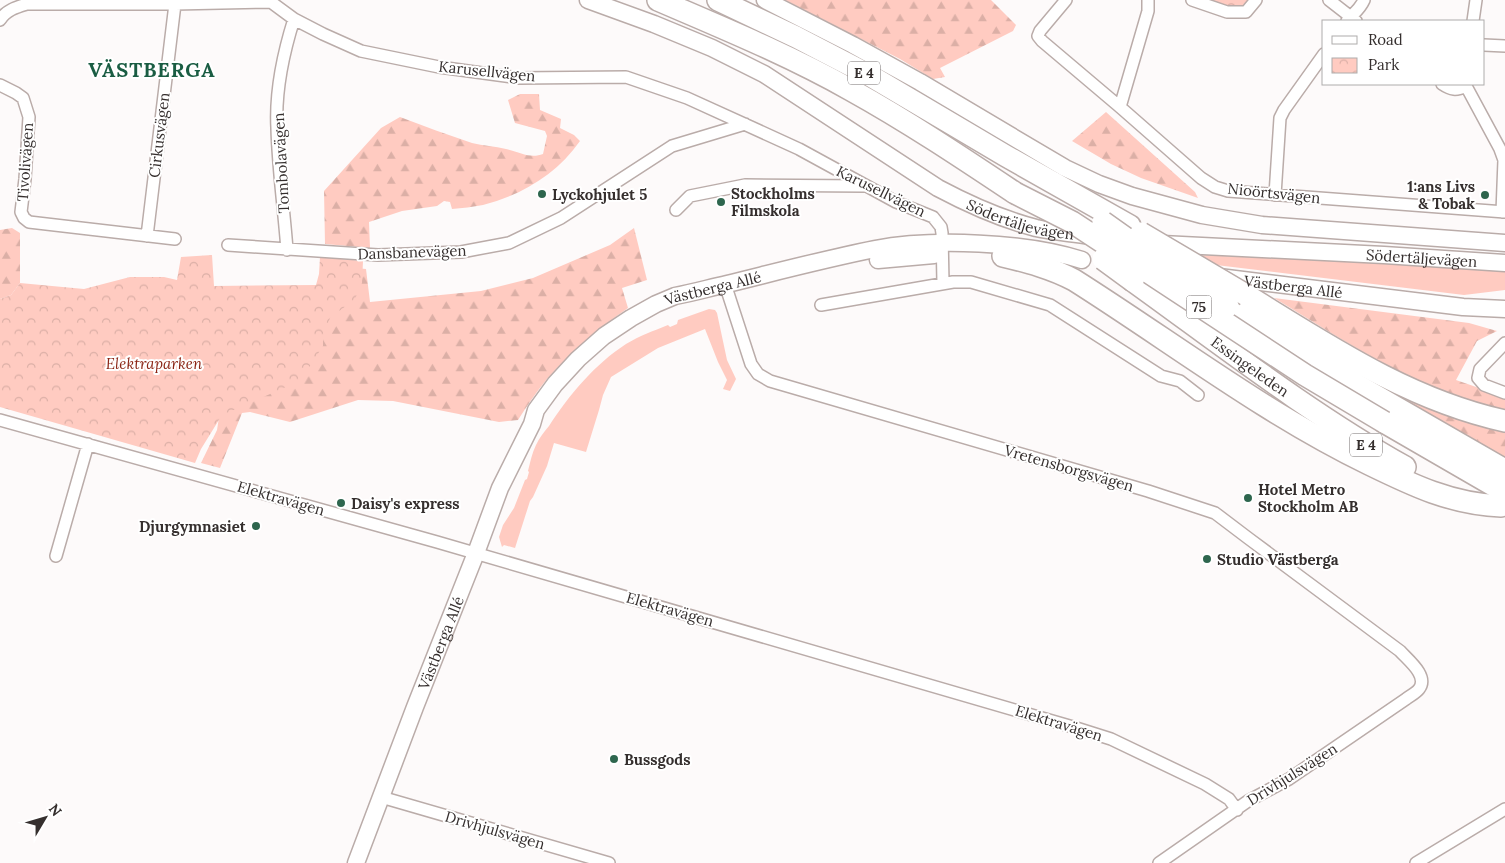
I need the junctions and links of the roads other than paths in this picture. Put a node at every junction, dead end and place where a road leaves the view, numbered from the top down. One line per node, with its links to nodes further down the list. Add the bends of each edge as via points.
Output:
1 (588, 0): 39 (main road, Södertäljevägen, via 712,48 764,74 938,188 1005,219 1037,228 1133,242)
2 (658, 0): 27 (highway, Södertäljevägen / E 4, via 794,60 850,89)
3 (718, 0): 25 (highway, E 4, via 869,75)
4 (765, 0): 33 (main road, Södertäljevägen, via 920,82 1065,168 1132,196 1202,215 1262,225)
5 (1066, 0): 23 (street, Nioörtsvägen, via 1038,36)
6 (1148, 0): 23 (street, via 1148,11)
7 (1192, 0): 8 (street, via 1227,12 1246,12)
8 (1256, 0)
9 (1329, 0): 14 (street)
10 (1364, 0): 14 (street)
11 (1476, 0): 15 (street)
12 (175, 4): 13 (street, Karusellvägen, via 27,4 12,9); 16 (street, Karusellvägen, via 271,2); 31 (street, Cirkusvägen)
13 (0, 20)
14 (1351, 20)
15 (1473, 20)
16 (297, 21): 24 (street, Karusellvägen, via 362,51 439,67 519,78 626,77 688,98); 36 (street, Tombolavägen, via 285,46 279,80 277,127)
17 (1485, 45): 18 (street)
18 (1505, 46)
19 (1322, 57): 28 (street, via 1280,118)
20 (0, 85): 31 (street, Tivolivägen, via 23,98 28,118 21,212 24,218 29,222)
21 (1443, 85): 22 (street, via 1455,90)
22 (1466, 85): 30 (street, via 1504,160)
23 (1120, 107): 28 (street, Nioörtsvägen, via 1215,187)
24 (745, 124): 26 (street, Karusellvägen); 36 (street, Dansbanevägen, via 672,146 561,218 508,243 461,252 378,256)
25 (1006, 156): 48 (highway, E 4, bridge, via 1130,226 1349,359 1433,400); 50 (highway, 75, bridge, via 1158,261 1312,359)
26 (866, 186): 29 (street, via 745,185 690,196); 35 (street, Karusellvägen, via 933,217 941,227)
27 (1015, 193): 51 (highway, 75, bridge, via 1072,222); 51 (highway, Essingeleden / E 4, bridge, via 1241,360 1366,445 1446,486)
28 (1275, 195): 30 (street, Nioörtsvägen)
29 (676, 210)
30 (1504, 212)
31 (147, 236): 32 (street, Tivolivägen)
32 (175, 239)
33 (1505, 243)
34 (228, 245): 36 (street, Dansbanevägen)
35 (942, 249): 37 (main road, Västberga Allé); 38 (main road, Västberga Allé, via 999,246 1063,254); 40 (street); 41 (main road, Västberga Allé, via 906,245 876,249)
36 (287, 250)
37 (1003, 256): 38 (main road, Västberga Allé); 51 (highway, via 1074,280 1227,382 1335,448 1404,481 1461,502 1480,505)
38 (1082, 260): 43 (main road, Västberga Allé, via 1463,307)
39 (1505, 263)
40 (943, 284): 42 (street); 46 (street, via 971,282 1050,305 1161,376 1180,381)
41 (726, 288): 52 (main road, Västberga Allé, via 675,296 656,304 604,336 578,359 536,410 500,488); 54 (street, Vretensborgsvägen, via 751,364 758,374 770,381 1216,513 1400,651 1420,674)
42 (821, 304)
43 (1505, 309)
44 (1505, 342): 45 (street, via 1480,369 1478,378 1484,385)
45 (1505, 393)
46 (1198, 395)
47 (0, 420): 49 (street, Elektravägen)
48 (1505, 422)
49 (88, 444): 52 (street, Elektravägen); 53 (street)
50 (1505, 470)
51 (1504, 502)
52 (476, 553): 55 (main road, Västberga Allé); 57 (street, Elektravägen, via 1111,739 1205,784 1229,798)
53 (56, 556)
54 (1422, 682): 57 (street, Drivhjulsvägen, via 1406,699 1289,779)
55 (381, 797): 58 (main road, Västberga Allé); 59 (street, Drivhjulsvägen)
56 (1505, 809): 61 (street)
57 (1237, 810): 60 (street, Drivhjulsvägen)
58 (356, 863)
59 (609, 863)
60 (1158, 863)
61 (1416, 863)

